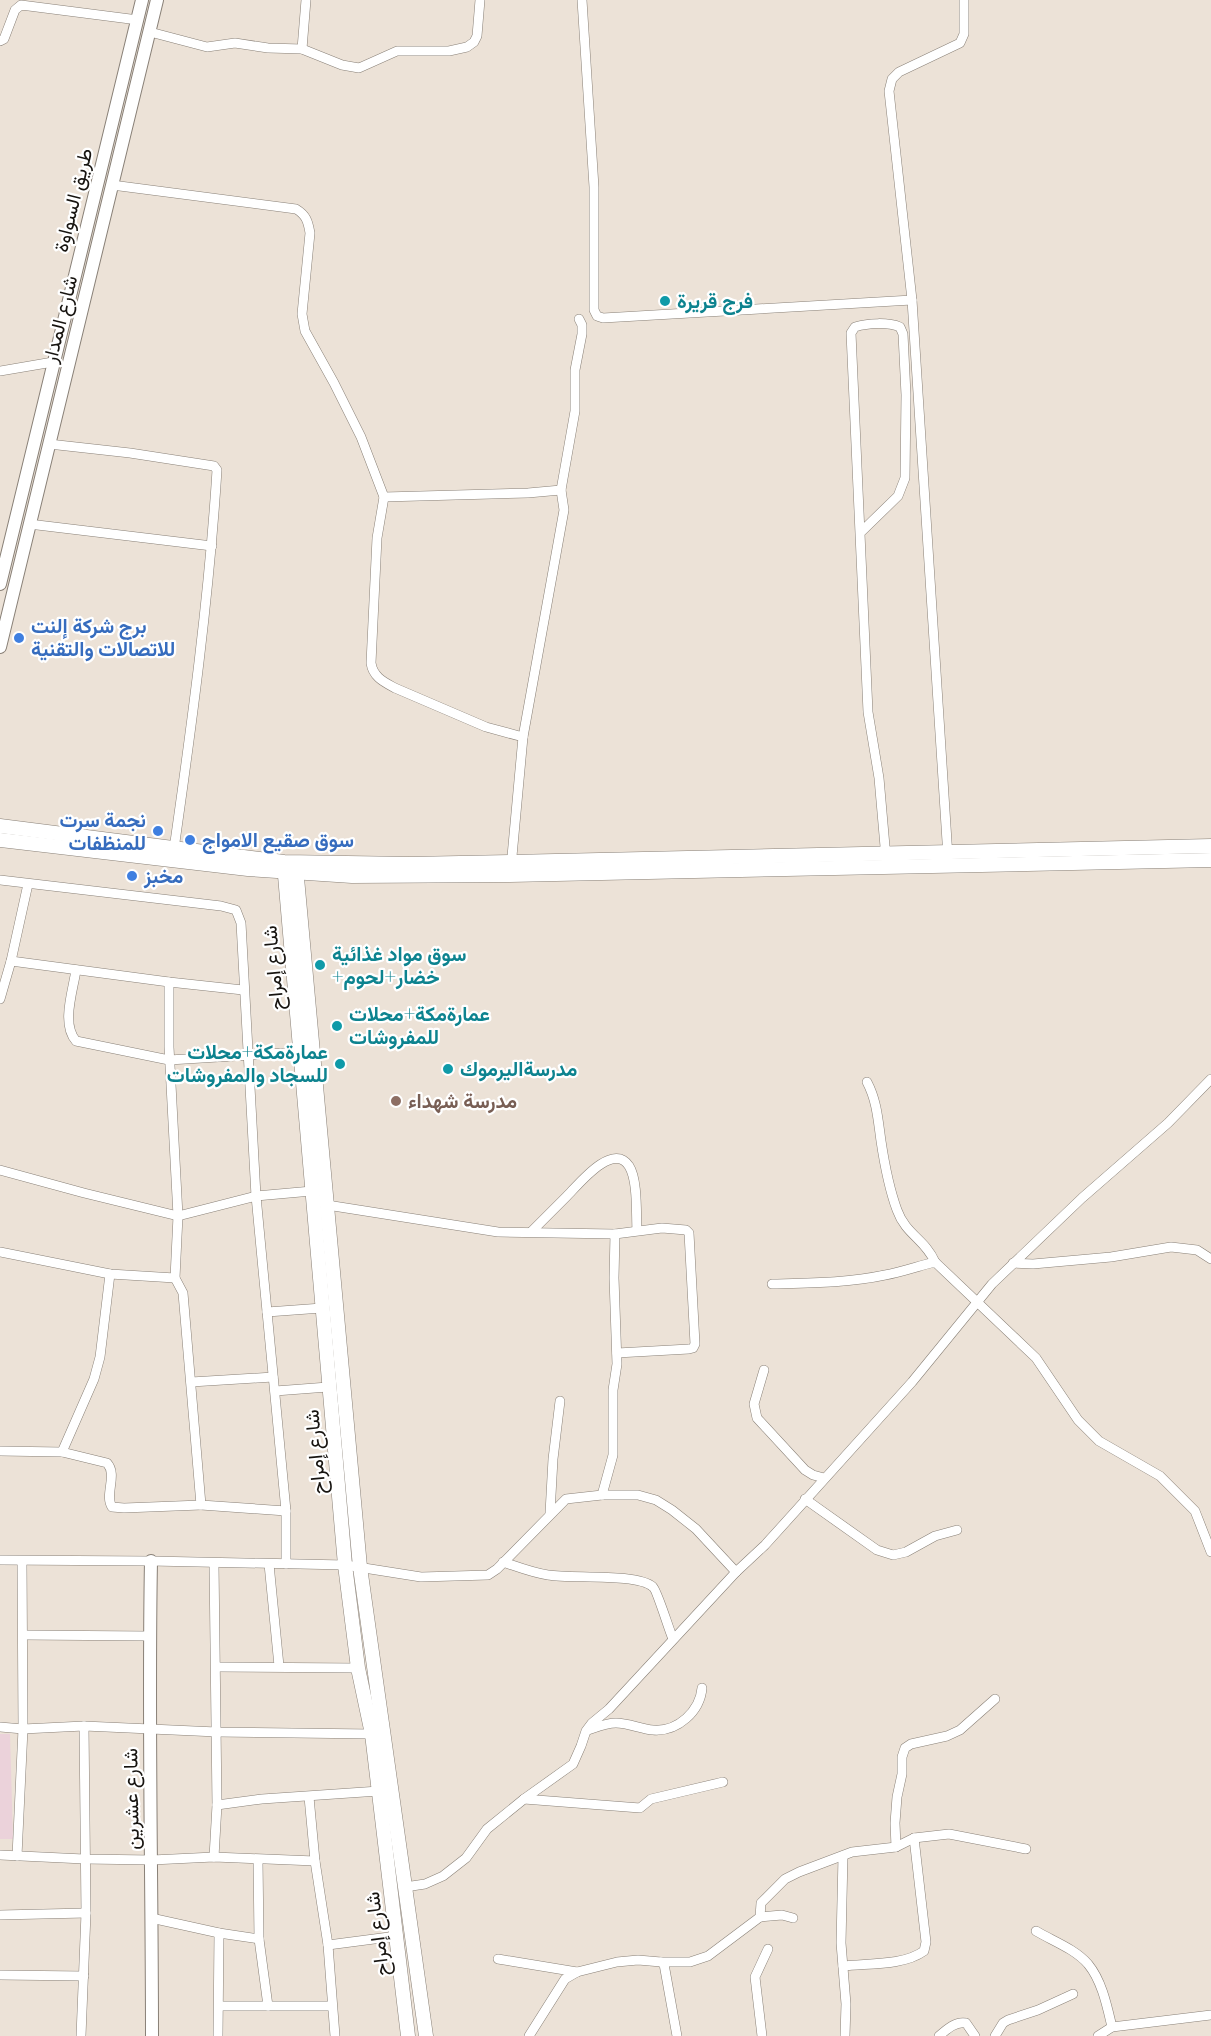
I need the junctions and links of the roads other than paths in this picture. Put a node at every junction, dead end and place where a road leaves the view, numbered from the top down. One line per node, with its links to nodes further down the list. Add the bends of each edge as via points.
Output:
1 (142, 0): 7 (street, طريق السواوة)
2 (157, 0): 8 (street, شارع المدار)
3 (306, 0): 10 (street)
4 (480, 0): 10 (street, via 477,36 467,47 397,51 368,65 350,68)
5 (582, 0): 12 (street, via 594,187 597,316)
6 (964, 0): 12 (street, via 964,34 960,42 899,72 890,85)
7 (138, 20): 9 (street, via 21,5); 14 (street, طريق السواوة)
8 (150, 32): 10 (street, via 207,46 235,43); 11 (street, شارع المدار)
9 (0, 41)
10 (302, 49)
11 (112, 185): 16 (street, شارع المدار); 18 (street, via 296,209 303,214 310,233 302,314 305,331 361,437)
12 (912, 300): 29 (street)
13 (579, 319): 17 (street, via 582,334 575,370 575,411)
14 (53, 362): 15 (street); 22 (street, طريق السواوة)
15 (0, 371)
16 (49, 444): 19 (street, شارع المدار); 21 (street, via 214,466 217,470)
17 (561, 490): 18 (street); 24 (street, via 564,510)
18 (384, 497): 24 (street, via 377,538 372,670 385,682 406,692 486,727)
19 (29, 524): 21 (street); 23 (street, شارع المدار)
20 (860, 533): 20 (street, via 851,333 862,325 894,324 903,334 905,478 898,496); 30 (street, via 868,712)
21 (212, 546): 28 (street)
22 (0, 584)
23 (0, 647)
24 (523, 737): 33 (street)
25 (0, 826): 28 (main road)
26 (0, 840): 32 (main road)
27 (1211, 846): 29 (main road)
28 (174, 849): 32 (main road)
29 (948, 859): 30 (main road); 31 (main road)
30 (886, 860): 33 (main road)
31 (1211, 860)
32 (291, 868): 33 (main road, via 409,877); 41 (main road, شارع إمراح); 49 (main road, شارع إمراح)
33 (511, 869)
34 (0, 880): 35 (street)
35 (28, 884): 36 (street); 39 (street, via 236,910 241,922)
36 (11, 961): 37 (street); 40 (street)
37 (76, 970): 38 (street); 43 (street, via 67,1026 76,1041)
38 (169, 982): 39 (street); 43 (street)
39 (243, 990): 42 (street)
40 (0, 999)
41 (300, 1052): 42 (street); 47 (main road, شارع إمراح)
42 (248, 1056): 43 (street); 48 (street)
43 (169, 1060): 50 (street)
44 (1211, 1079): 57 (street)
45 (867, 1082): 56 (street, via 878,1112 881,1144 897,1209 905,1227)
46 (0, 1170): 50 (street)
47 (312, 1191): 48 (street); 62 (main road, شارع إمراح)
48 (256, 1196): 50 (street); 63 (street)
49 (327, 1205): 52 (street, via 470,1229); 89 (main road, شارع إمراح)
50 (178, 1216): 59 (street)
51 (637, 1230): 52 (street, via 633,1177 622,1160 612,1159 586,1174); 53 (street); 64 (street, via 679,1228 689,1233 695,1344 690,1349)
52 (531, 1232): 53 (street)
53 (615, 1234): 64 (street)
54 (0, 1252): 58 (street)
55 (1211, 1259): 57 (street, via 1197,1250 1171,1247 1111,1257)
56 (935, 1262): 60 (street, via 848,1281); 61 (street)
57 (1013, 1263): 61 (street)
58 (110, 1274): 59 (street); 72 (street, via 100,1357)
59 (176, 1278): 67 (street, via 183,1293)
60 (772, 1284)
61 (978, 1301): 73 (street, via 912,1382); 80 (street, via 1036,1358 1078,1419 1099,1441 1160,1476 1195,1511)
62 (322, 1308): 63 (street); 68 (main road, شارع إمراح)
63 (267, 1312): 66 (street)
64 (616, 1353): 74 (street, via 613,1455)
65 (764, 1370): 73 (street, via 754,1404 757,1418 805,1470)
66 (273, 1377): 67 (street); 69 (street)
67 (190, 1382): 76 (street)
68 (328, 1387): 69 (street); 88 (main road, شارع إمراح)
69 (275, 1391): 77 (street)
70 (560, 1401): 78 (street)
71 (0, 1451): 72 (street)
72 (62, 1452): 76 (street, via 110,1466 112,1507)
73 (824, 1478): 75 (street)
74 (602, 1495): 78 (street, via 566,1499); 90 (street, via 638,1495 672,1509)
75 (805, 1500): 79 (street, via 877,1550 893,1555); 90 (street)
76 (201, 1505): 77 (street)
77 (286, 1511): 87 (street)
78 (550, 1513): 84 (street)
79 (957, 1530)
80 (1211, 1551)
81 (0, 1560): 82 (street)
82 (22, 1561): 83 (street); 91 (street)
83 (151, 1561): 85 (street); 92 (street, شارع عشرين)
84 (503, 1562): 89 (street, via 488,1575 421,1577); 93 (street, via 546,1575 622,1579 651,1585 656,1589)
85 (214, 1564): 86 (street); 95 (street)
86 (269, 1564): 87 (street); 94 (street)
87 (286, 1564): 88 (street)
88 (345, 1565): 89 (street); 96 (main road, شارع إمراح)
89 (360, 1568): 122 (main road, شارع إمراح)
90 (736, 1572): 93 (street)
91 (23, 1635): 92 (street); 101 (street)
92 (149, 1636): 102 (street, شارع عشرين)
93 (673, 1639): 103 (street)
94 (279, 1666): 95 (street); 96 (street)
95 (217, 1667): 104 (street)
96 (358, 1668): 105 (main road, شارع إمراح)
97 (702, 1688): 103 (street, via 695,1710 666,1729 617,1723)
98 (995, 1699): 112 (street, via 960,1730 905,1748 896,1806)
99 (84, 1726): 101 (street); 102 (street); 118 (street)
100 (0, 1727): 101 (street)
101 (23, 1729): 115 (street)
102 (149, 1729): 104 (street); 119 (street, شارع عشرين)
103 (586, 1731): 109 (street, via 573,1764)
104 (217, 1732): 105 (street); 110 (street)
105 (372, 1734): 107 (main road, شارع إمراح)
106 (723, 1782): 109 (street, via 651,1799 640,1808)
107 (379, 1791): 108 (street); 130 (main road, شارع إمراح)
108 (309, 1797): 110 (street); 121 (street)
109 (524, 1798): 122 (street, via 487,1829 466,1858 443,1876)
110 (218, 1805): 117 (street)
111 (914, 1838): 112 (street); 113 (street, via 949,1834); 136 (street, via 924,1952 897,1960)
112 (896, 1847): 116 (street)
113 (1026, 1849)
114 (0, 1855): 115 (street)
115 (17, 1856): 118 (street)
116 (843, 1856): 125 (street, via 785,1879 761,1903); 136 (street)
117 (214, 1857): 119 (street); 120 (street)
118 (84, 1859): 119 (street); 123 (street)
119 (152, 1860): 126 (street, شارع عشرين)
120 (258, 1860): 121 (street); 131 (street)
121 (315, 1861): 132 (street)
122 (405, 1887): 152 (main road, شارع إمراح)
123 (86, 1913): 124 (street); 139 (street)
124 (0, 1915)
125 (760, 1917): 127 (street); 135 (street, via 708,1956 690,1962)
126 (151, 1918): 129 (street); 148 (street, شارع عشرين)
127 (793, 1918)
128 (1036, 1931): 145 (street, via 1089,1965)
129 (219, 1933): 131 (street); 141 (street)
130 (397, 1936): 132 (street); 151 (main road, شارع إمراح)
131 (259, 1939): 142 (street)
132 (328, 1945): 143 (street)
133 (768, 1949): 146 (street, via 755,1977)
134 (498, 1959): 137 (street)
135 (661, 1962): 137 (street, via 617,1962); 154 (street)
136 (843, 1966): 155 (street)
137 (577, 1972): 153 (street, via 565,1979)
138 (0, 1975): 139 (street)
139 (84, 1976): 147 (street)
140 (1073, 1994): 158 (street, via 1008,2020)
141 (220, 2006): 142 (street); 149 (street)
142 (268, 2007): 143 (street)
143 (332, 2007): 150 (street)
144 (1211, 2015): 145 (street)
145 (1112, 2026): 159 (street)
146 (760, 2035)
147 (81, 2036)
148 (152, 2036)
149 (218, 2036)
150 (335, 2036)
151 (408, 2036)
152 (426, 2036)
153 (529, 2036)
154 (677, 2036)
155 (845, 2036)
156 (939, 2036): 157 (street, via 962,2022)
157 (975, 2036)
158 (995, 2036)
159 (1098, 2036)

